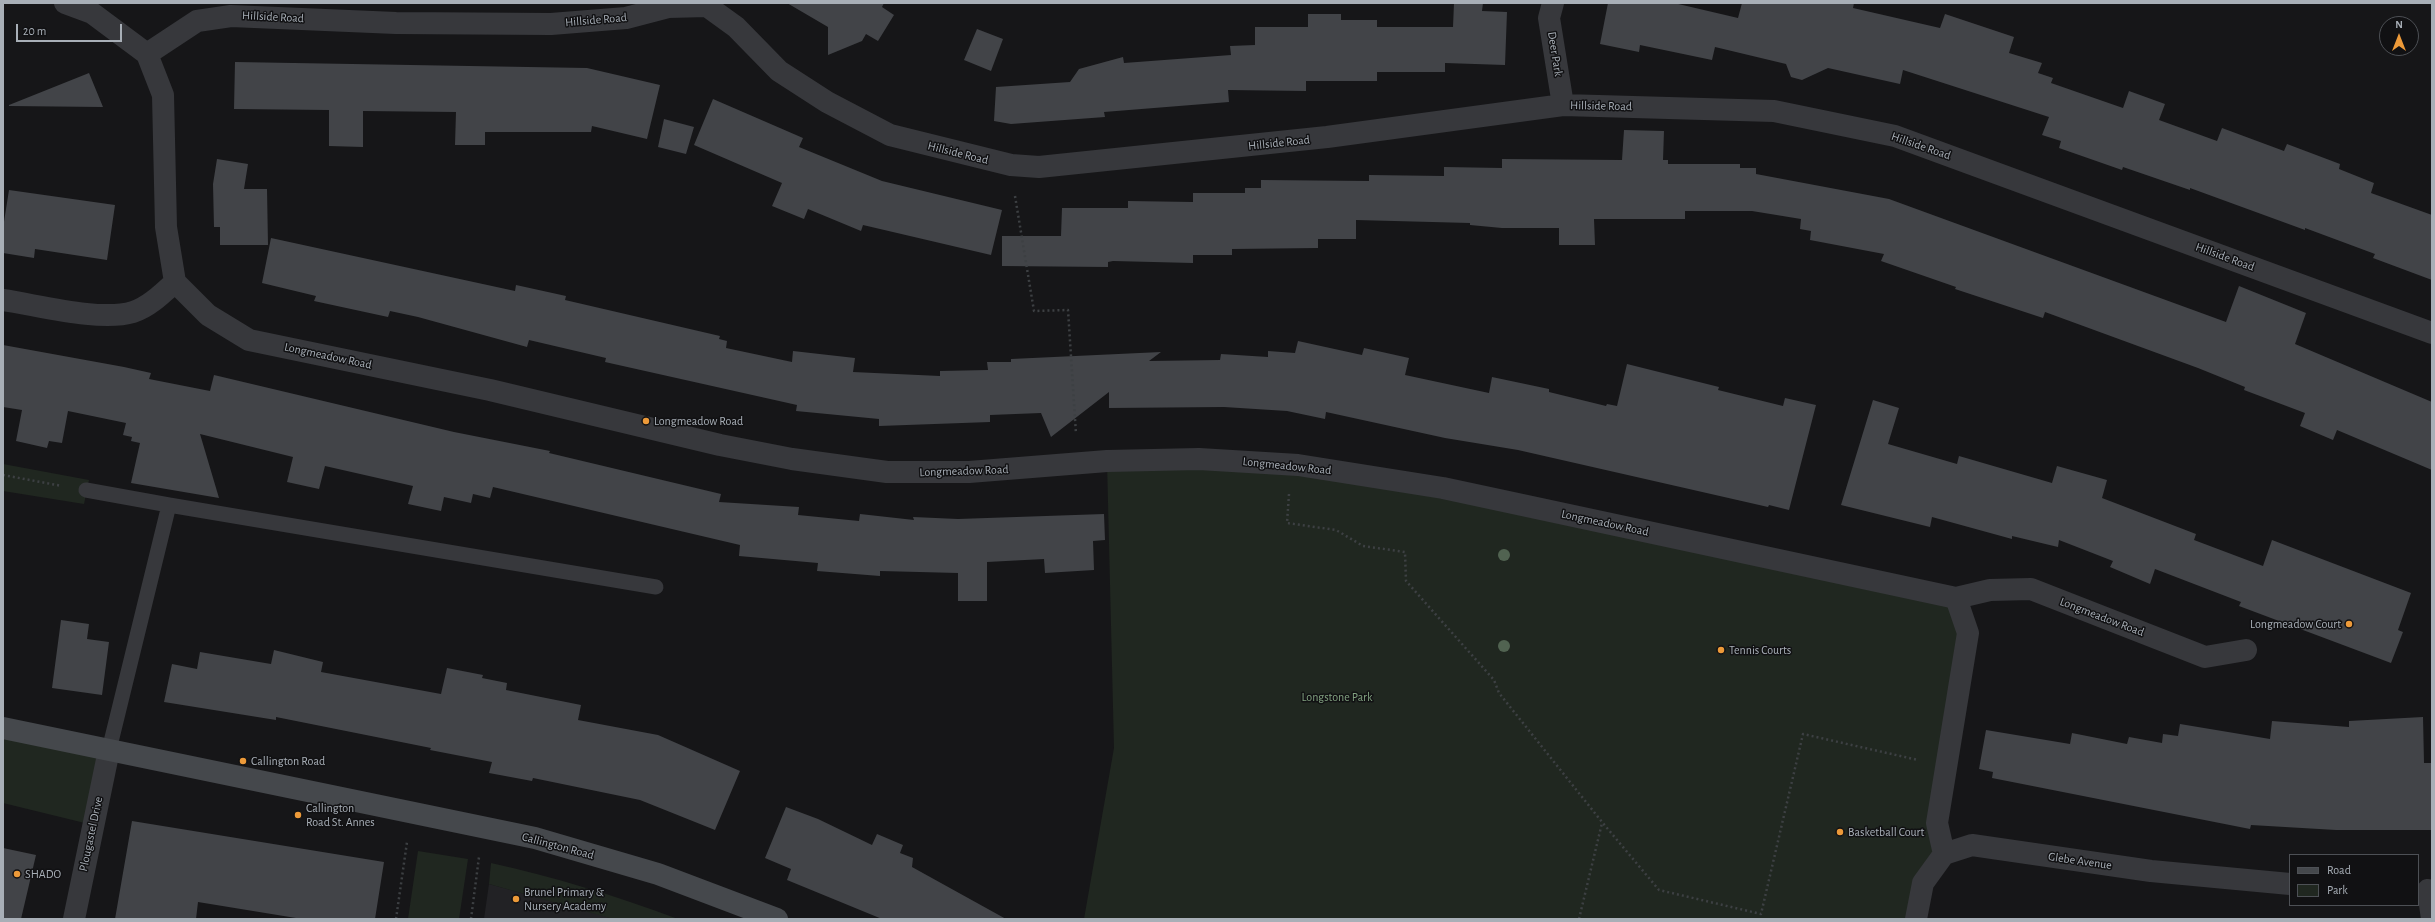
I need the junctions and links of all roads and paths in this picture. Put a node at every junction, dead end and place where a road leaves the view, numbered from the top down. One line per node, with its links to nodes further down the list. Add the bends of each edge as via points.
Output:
1 (65, 3): 4 (street, via 92,13)
2 (1553, 3): 5 (street, Deer Park, via 1549,18)
3 (708, 5): 4 (street, Hillside Road, via 668,7 626,18 550,24 396,23 231,16 197,21); 5 (street, Hillside Road, via 736,27 779,70 827,102 890,135 1011,165 1038,167 1123,160 1327,137)
4 (147, 54): 7 (street, via 163,95 166,227)
5 (1563, 105): 9 (street, Hillside Road, via 1774,111 1895,136)
6 (1016, 200): 10 (path, via 1034,311 1068,310)
7 (175, 282): 8 (street, via 157,299 134,312 110,316); 10 (street, Longmeadow Road, via 208,315 249,340 490,390 720,445 792,459 887,472 969,472)
8 (3, 300)
9 (2432, 333)
10 (1078, 464): 16 (street, Longmeadow Road, via 1199,459 1298,465 1443,488)
11 (3, 475): 12 (path)
12 (86, 490): 13 (lane)
13 (169, 505): 15 (lane); 19 (lane)
14 (1287, 523): 22 (path, via 1336,530 1363,546 1405,552 1406,581 1494,680 1499,693)
15 (656, 587)
16 (1956, 598): 17 (street, Longmeadow Road, via 1990,590 2031,589 2204,657); 20 (street, via 1968,633)
17 (2246, 650)
18 (3, 728): 19 (street, Callington Road)
19 (109, 750): 21 (street, Callington Road); 27 (street, Plougastel Drive)
20 (1945, 767): 22 (path, via 1803,734 1762,914 1659,890); 24 (street, via 1938,823)
21 (412, 812): 23 (street, Callington Road); 28 (path)
22 (1602, 822): 31 (path)
23 (483, 827): 29 (path); 30 (street, Callington Road, via 535,838 658,874)
24 (1944, 854): 25 (street, Glebe Avenue, via 1972,845 2151,871); 32 (street, via 1924,883)
25 (2289, 884)
26 (2426, 890): 33 (street)
27 (74, 919)
28 (396, 919)
29 (471, 919)
30 (777, 919)
31 (1579, 919)
32 (1916, 919)
33 (2432, 919)

